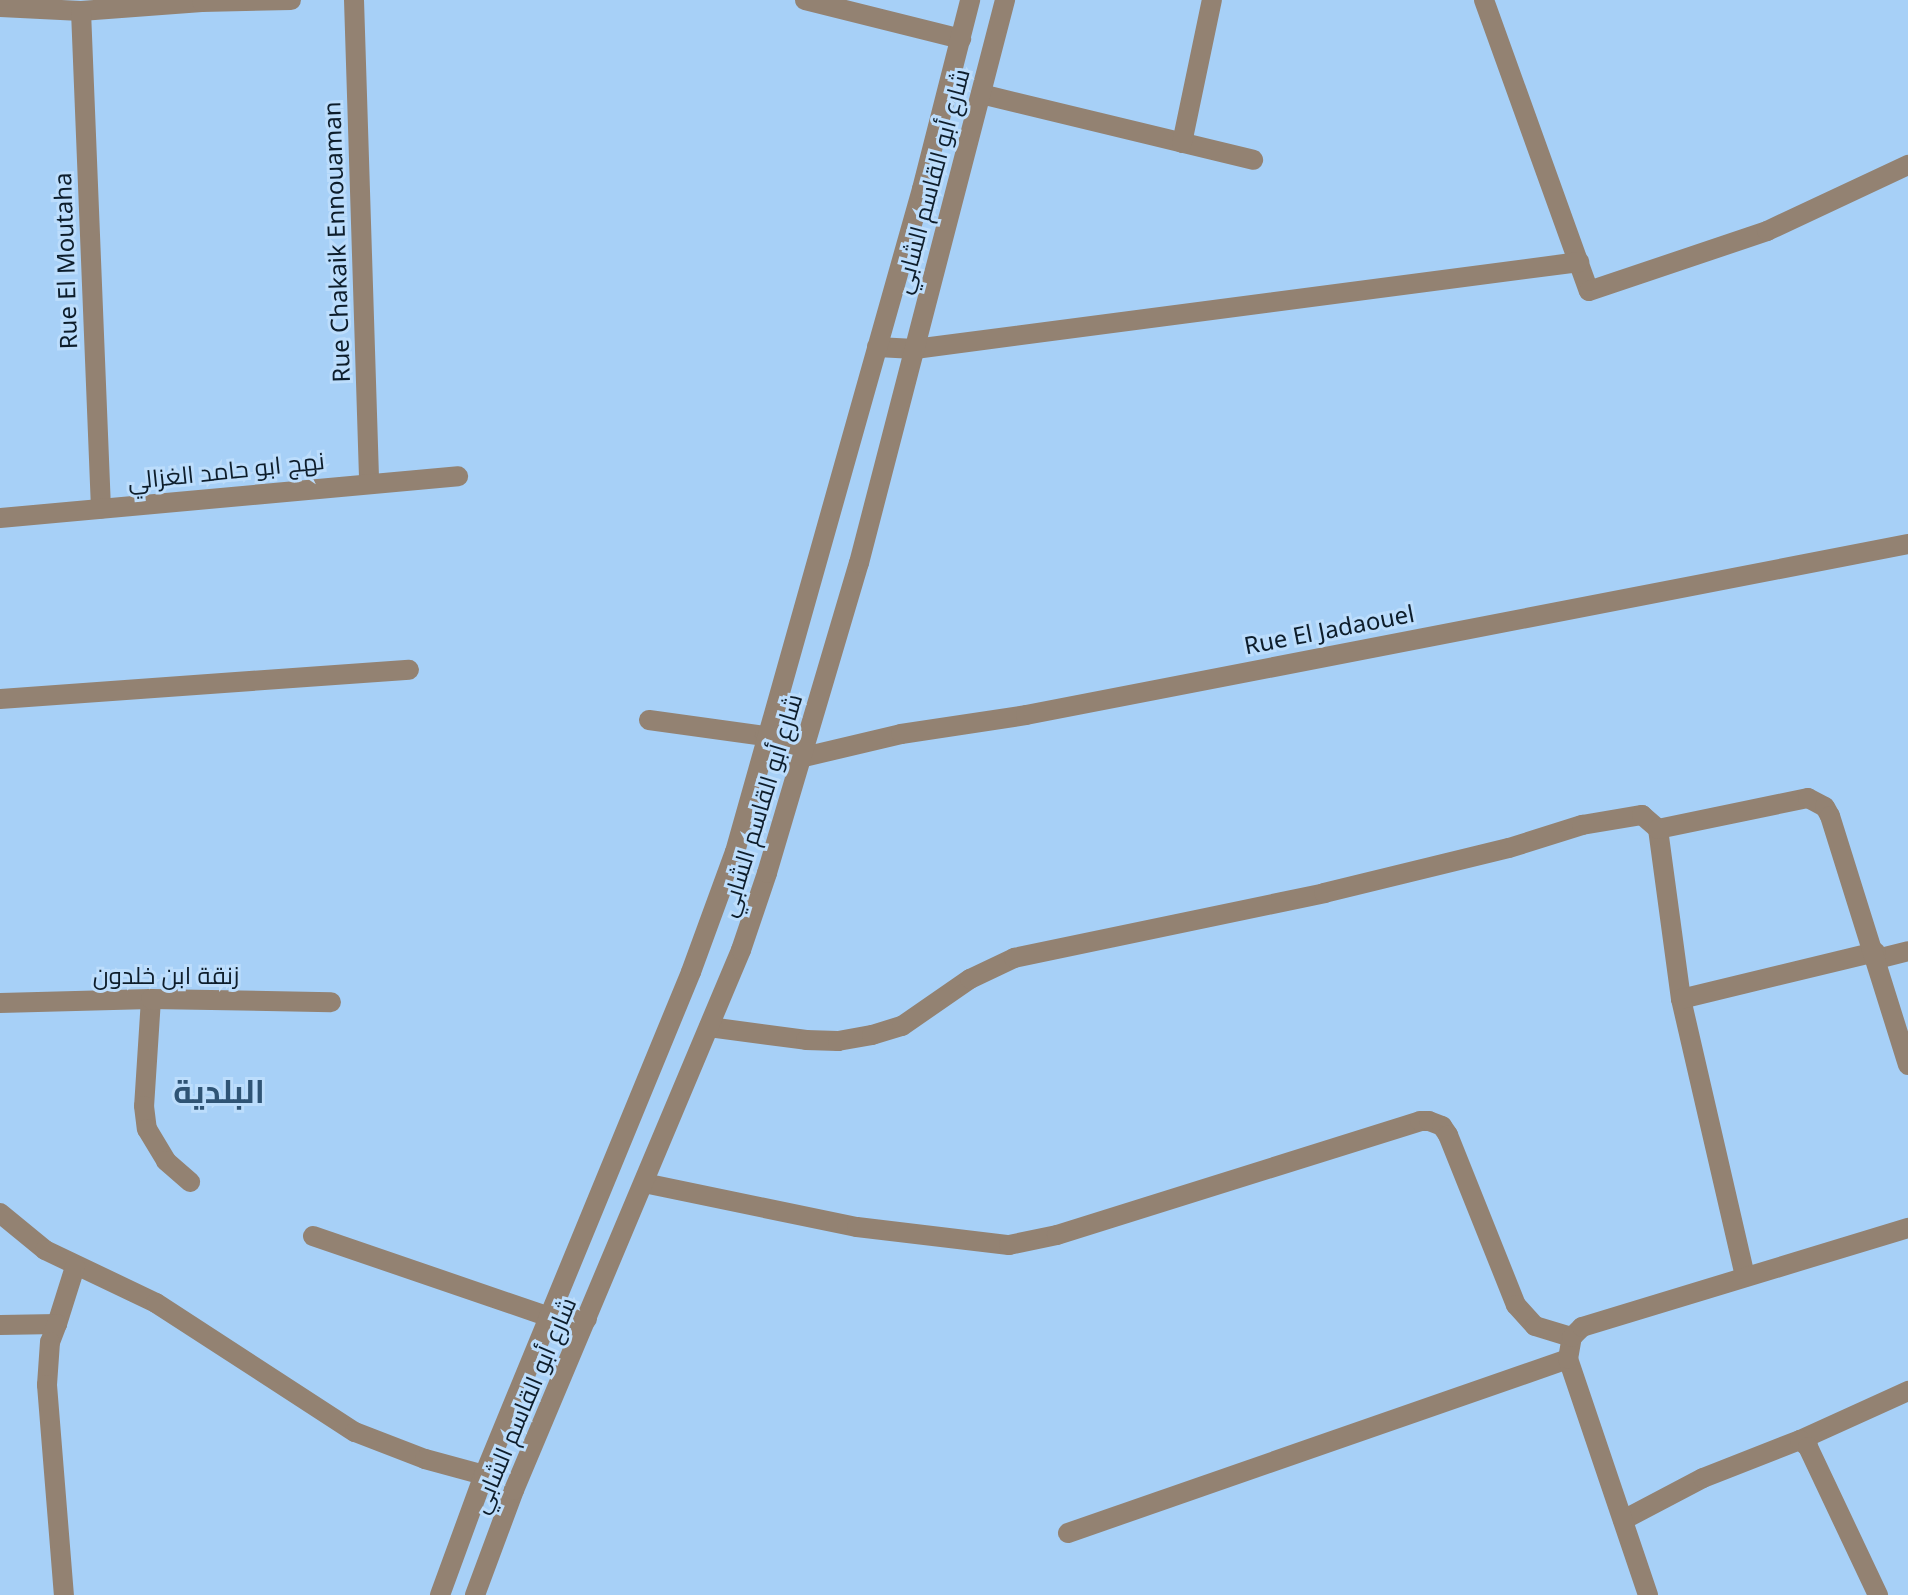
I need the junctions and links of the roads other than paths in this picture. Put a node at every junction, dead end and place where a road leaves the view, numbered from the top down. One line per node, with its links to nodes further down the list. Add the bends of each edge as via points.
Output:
1 (291, 0): 8 (street)
2 (354, 0): 20 (street, Rue Chakaik Ennouaman)
3 (805, 0): 11 (street)
4 (970, 0): 11 (street, شارع أبو القاسم الشابي)
5 (1005, 0): 12 (street, شارع أبو القاسم الشابي)
6 (1212, 0): 13 (street)
7 (1484, 0): 16 (street)
8 (202, 1): 10 (street)
9 (0, 7): 10 (street)
10 (81, 11): 21 (street, Rue El Moutaha)
11 (961, 39): 17 (street, شارع أبو القاسم الشابي)
12 (981, 94): 13 (street); 18 (street, شارع أبو القاسم الشابي)
13 (1182, 143): 14 (street)
14 (1253, 160)
15 (1908, 165): 16 (street, via 1767,231 1589,291)
16 (1579, 262): 18 (street)
17 (877, 347): 18 (street); 27 (street, شارع أبو القاسم الشابي)
18 (915, 349): 28 (street, شارع أبو القاسم الشابي)
19 (458, 476): 20 (street, نهج ابو حامد الغزالي)
20 (369, 483): 21 (street, نهج ابو حامد الغزالي)
21 (101, 509): 22 (street, نهج ابو حامد الغزالي)
22 (0, 518)
23 (1908, 544): 28 (street, Rue El Jadaouel, via 1026,715 901,734)
24 (409, 670): 25 (street)
25 (0, 699)
26 (649, 720): 27 (street)
27 (765, 736): 28 (street); 45 (street, شارع أبو القاسم الشابي, via 720,895)
28 (804, 757): 36 (street, شارع أبو القاسم الشابي, via 741,950)
29 (1658, 829): 31 (street, via 1808,798 1817,801 1830,816); 33 (street); 36 (street, via 1642,815 1582,825 1324,893 1014,958 970,979 902,1026 872,1035 806,1040)
30 (1908, 951): 31 (street)
31 (1876, 956): 33 (street); 37 (street)
32 (151, 999): 34 (street, زنقة ابن خلدون); 35 (street, زنقة ابن خلدون); 38 (street, via 147,1129 166,1161)
33 (1681, 999): 44 (street)
34 (331, 1002)
35 (0, 1003)
36 (709, 1027): 39 (street, شارع أبو القاسم الشابي)
37 (1908, 1065)
38 (190, 1182)
39 (644, 1183): 46 (street, شارع أبو القاسم الشابي); 49 (street, via 857,1227 1009,1245 1070,1232 1429,1121 1448,1135 1516,1305 1535,1326)
40 (0, 1213): 43 (street)
41 (1908, 1228): 44 (street)
42 (313, 1236): 45 (street)
43 (75, 1267): 47 (street); 53 (street, via 156,1303 355,1432)
44 (1745, 1277): 49 (street, via 1582,1327)
45 (549, 1317): 46 (street); 53 (street, شارع أبو القاسم الشابي)
46 (587, 1319): 58 (street, شارع أبو القاسم الشابي)
47 (57, 1324): 48 (street); 56 (street, via 47,1385)
48 (0, 1325)
49 (1572, 1337): 50 (street)
50 (1568, 1359): 54 (street); 55 (street)
51 (1908, 1391): 52 (street)
52 (1800, 1440): 54 (street, via 1703,1478); 60 (street)
53 (484, 1475): 57 (street, شارع أبو القاسم الشابي)
54 (1623, 1520): 59 (street)
55 (1068, 1533)
56 (64, 1595)
57 (440, 1595)
58 (475, 1595)
59 (1648, 1595)
60 (1878, 1595)

